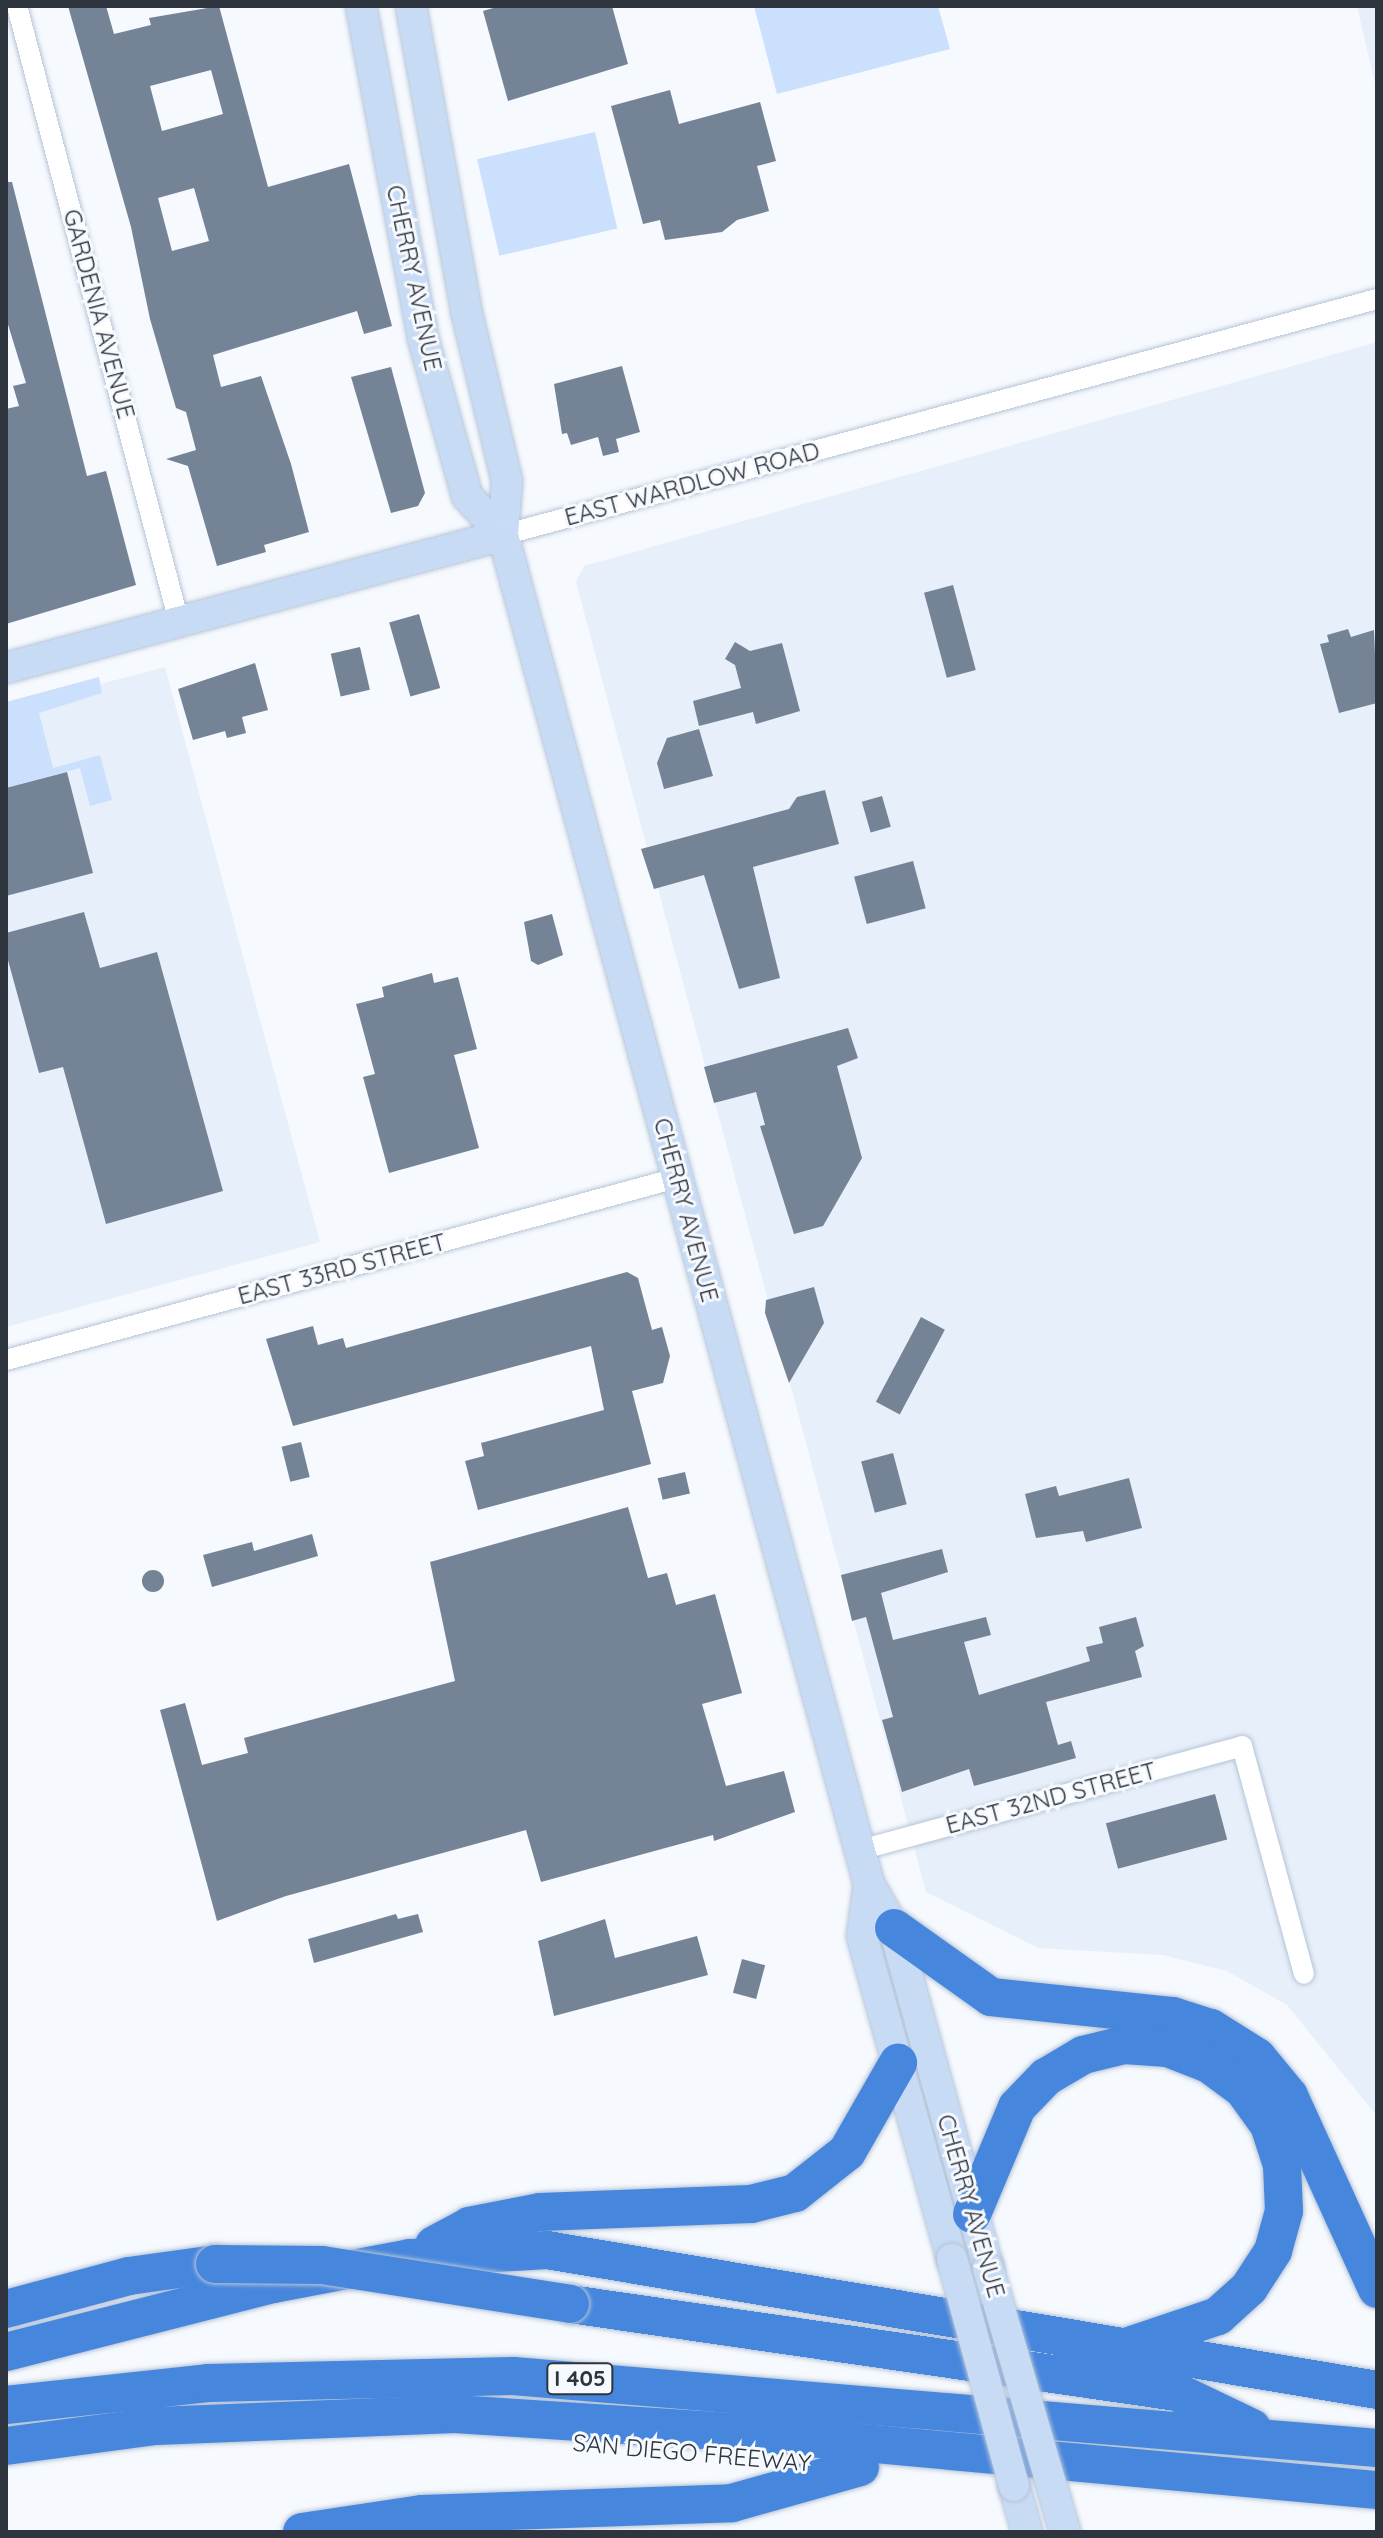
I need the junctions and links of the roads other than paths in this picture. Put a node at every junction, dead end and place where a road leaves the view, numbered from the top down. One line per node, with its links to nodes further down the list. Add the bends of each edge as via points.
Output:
1 (17, 6): 6 (street, GARDENIA AVENUE)
2 (361, 6): 5 (main road, CHERRY AVENUE, via 423,338 467,496)
3 (411, 6): 5 (main road, CHERRY AVENUE, via 466,310 507,481)
4 (1377, 299): 5 (street, EAST WARDLOW ROAD)
5 (503, 535): 6 (main road, EAST WARDLOW ROAD); 8 (main road, CHERRY AVENUE)
6 (179, 622): 7 (main road, EAST WARDLOW ROAD)
7 (6, 668)
8 (677, 1178): 9 (street, EAST 33RD STREET); 10 (main road, CHERRY AVENUE)
9 (6, 1360)
10 (860, 1850): 11 (main road, CHERRY AVENUE); 13 (street, EAST 32ND STREET, via 1242,1746)
11 (869, 1884): 12 (main road, CHERRY AVENUE); 14 (main road, CHERRY AVENUE, via 862,1936)
12 (894, 1928): 15 (main road, CHERRY AVENUE); 17 (highway, via 991,1997 1173,2016 1211,2028 1257,2057 1289,2096)
13 (1304, 1974)
14 (898, 2063): 16 (highway, via 847,2152 795,2193 751,2204 540,2212 469,2226); 33 (main road, CHERRY AVENUE, bridge)
15 (972, 2214): 19 (highway, via 1017,2107 1046,2077 1083,2055 1124,2045 1168,2048 1209,2064 1243,2089 1269,2125 1282,2165 1284,2211 1273,2251 1249,2288 1218,2316); 34 (main road, CHERRY AVENUE, bridge)
16 (410, 2258): 19 (highway, via 505,2249 578,2254); 20 (highway, via 273,2284)
17 (1377, 2289)
18 (6, 2309): 24 (highway, bridge, via 129,2276 215,2264 322,2265 1177,2392)
19 (1115, 2350): 21 (highway)
20 (6, 2352)
21 (1377, 2390)
22 (6, 2405): 23 (highway, I 405, via 293,2378 513,2376)
23 (1153, 2428): 24 (highway, I 405); 29 (highway, via 1206,2462)
24 (1275, 2438): 26 (highway, I 405)
25 (6, 2446): 30 (highway, via 186,2423 455,2414 766,2434)
26 (1377, 2448)
27 (860, 2467): 28 (highway, SAN DIEGO FREEWAY, via 581,2444 383,2438 213,2446); 31 (highway, SAN DIEGO FREEWAY); 32 (highway, via 732,2503 371,2518)
28 (6, 2469)
29 (1377, 2475)
30 (1377, 2490)
31 (1377, 2512)
32 (302, 2532)
33 (1027, 2532)
34 (1065, 2532)

